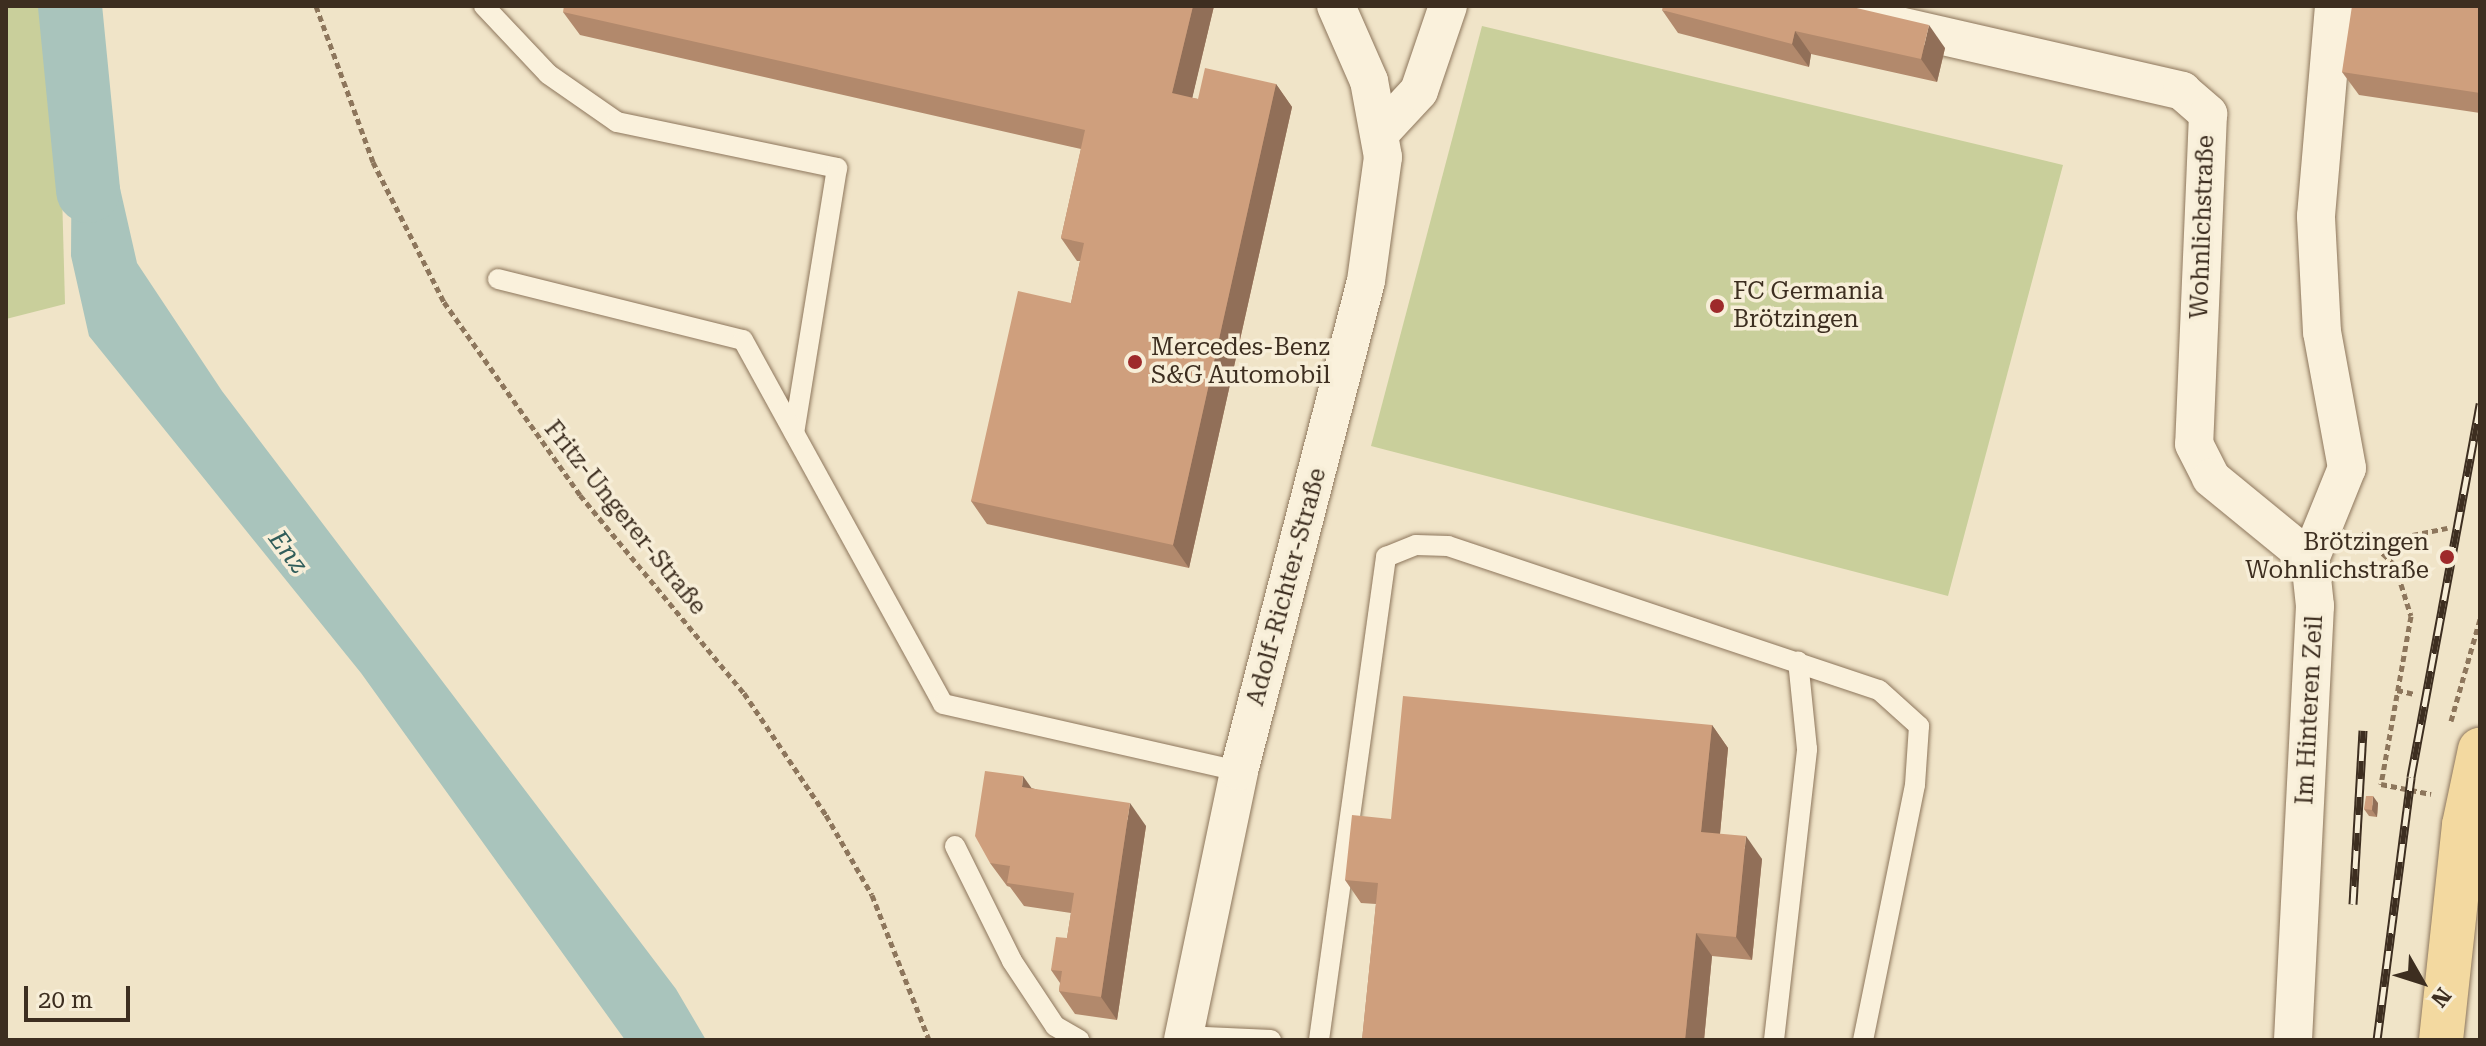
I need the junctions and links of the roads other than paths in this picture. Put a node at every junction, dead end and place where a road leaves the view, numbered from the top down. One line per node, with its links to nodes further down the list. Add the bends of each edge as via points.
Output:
1 (484, 6): 8 (lane, via 548,74 617,122 837,168)
2 (1336, 6): 6 (street, Adolf-Richter-Straße, via 1369,81)
3 (1448, 6): 6 (street, via 1419,91)
4 (1812, 6): 9 (street, Wohnlichstraße, via 2182,91 2208,114 2194,444 2211,478)
5 (2334, 6): 9 (street, via 2316,216 2322,332 2347,468 2332,516)
6 (1380, 133): 12 (street, Adolf-Richter-Straße, via 1383,157 1366,281)
7 (498, 279): 8 (lane, via 743,340)
8 (794, 433): 12 (lane, via 943,704)
9 (2310, 559): 20 (street, Im Hinteren Zeil, via 2315,606)
10 (1798, 661): 17 (lane, via 1448,546 1416,545 1386,557); 18 (lane, via 1807,749); 19 (lane, via 1879,690 1919,726 1915,785)
11 (2464, 743): 21 (main road)
12 (1239, 771): 14 (street, Adolf-Richter-Straße)
13 (955, 846): 15 (lane, via 1012,961 1055,1026)
14 (1183, 1038): 16 (lane)
15 (1079, 1040)
16 (1271, 1040)
17 (1319, 1040)
18 (1774, 1040)
19 (1863, 1040)
20 (2293, 1040)
21 (2441, 1040)

